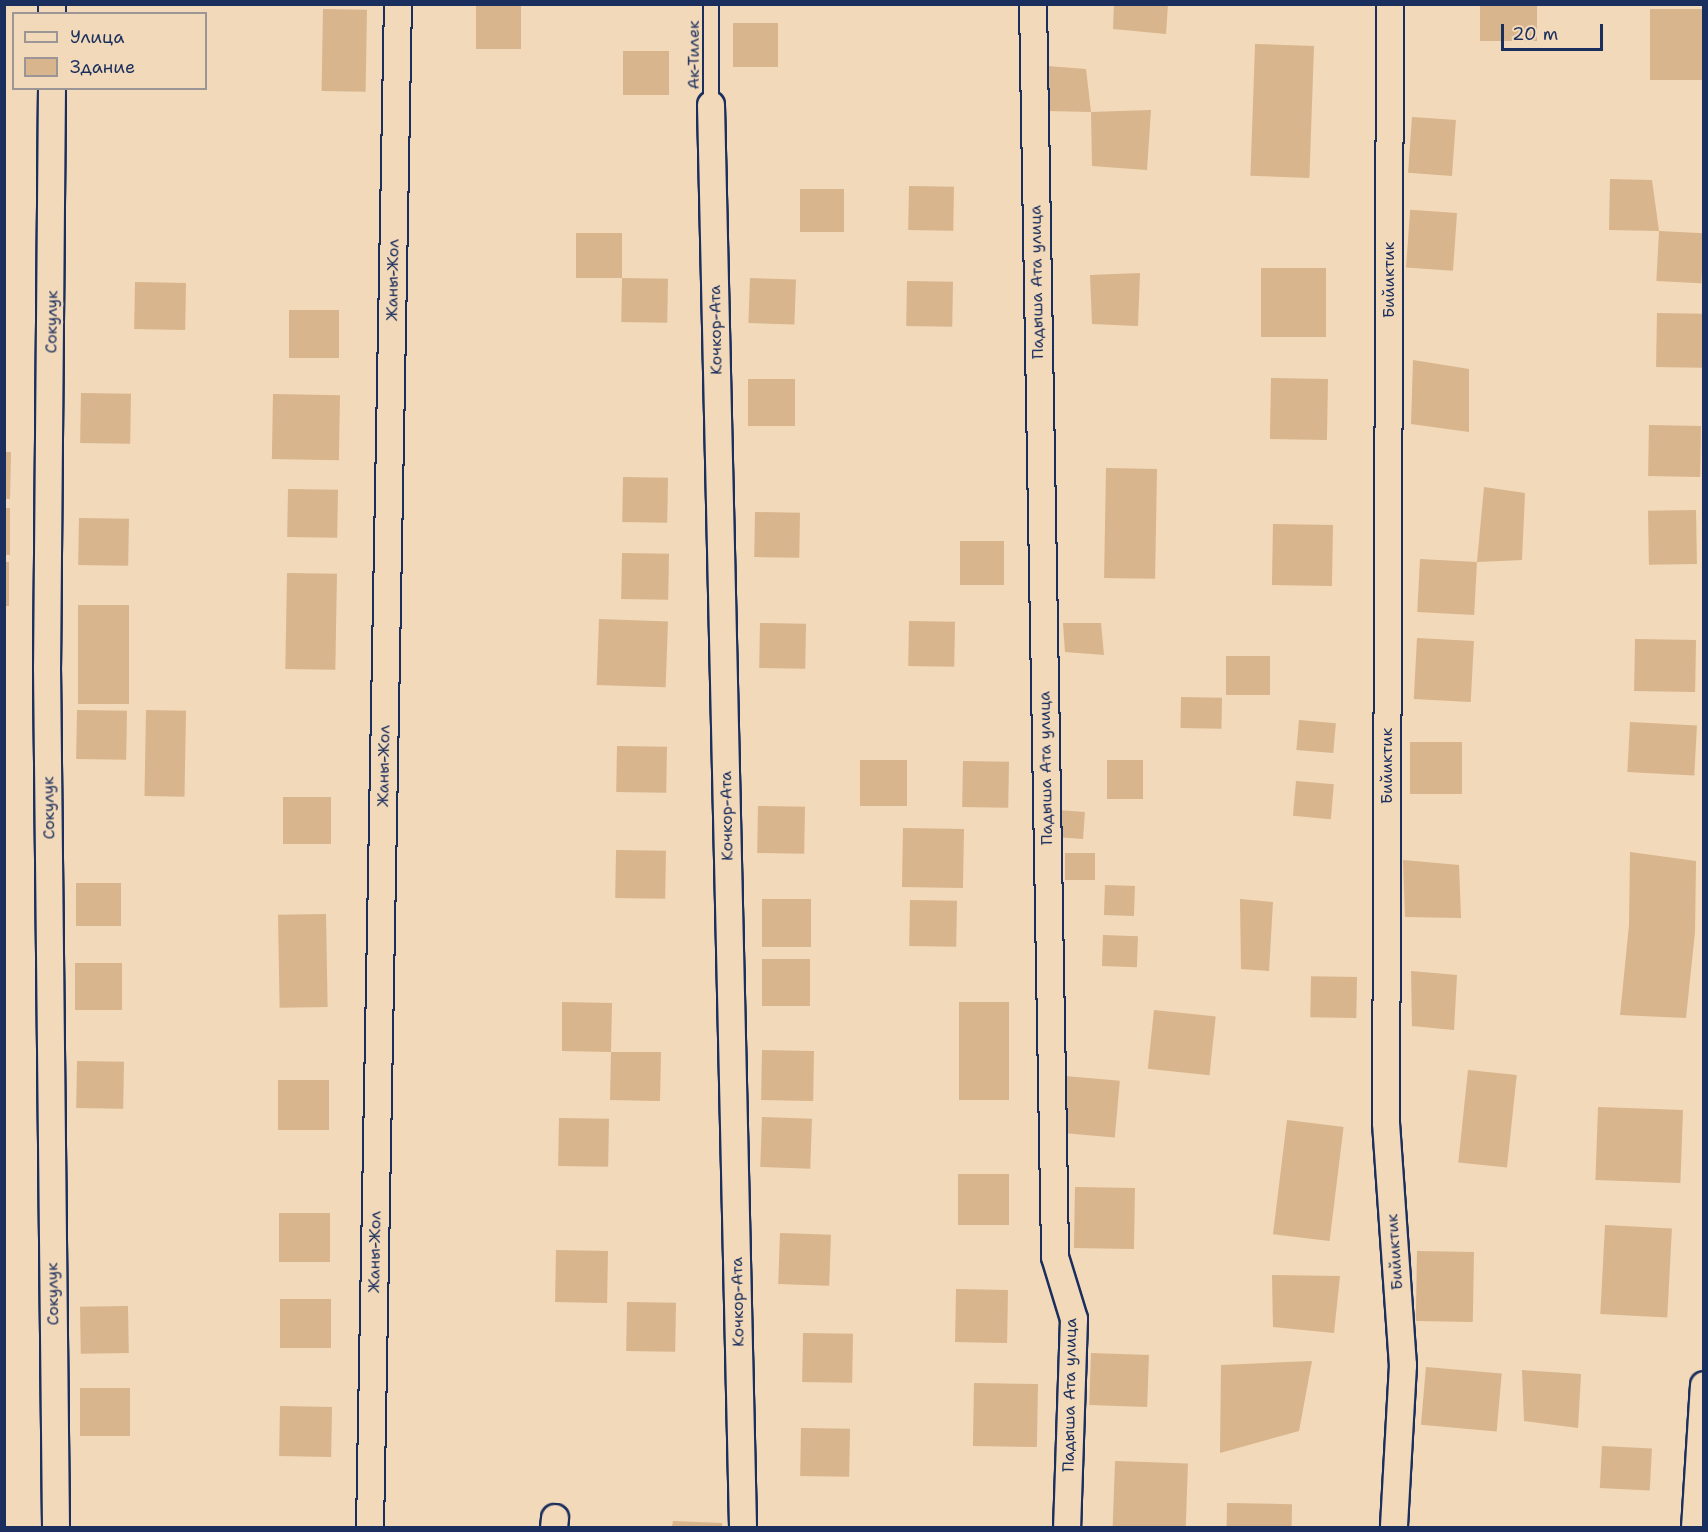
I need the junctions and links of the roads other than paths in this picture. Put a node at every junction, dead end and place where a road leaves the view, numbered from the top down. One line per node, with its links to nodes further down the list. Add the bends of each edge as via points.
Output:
1 (398, 4): 9 (street, Жаны-Жол)
2 (711, 4): 6 (lane, Ак-Тилек)
3 (1033, 4): 11 (street, Падыша Ата улица, via 1055,1257 1074,1319)
4 (1390, 4): 12 (street, Бийиктик, via 1386,1122 1403,1365)
5 (52, 90): 8 (street, Сокулук, via 47,667)
6 (711, 105): 10 (street, Кочкор-Ата)
7 (1704, 1385): 13 (street)
8 (56, 1527)
9 (370, 1527)
10 (743, 1527)
11 (1067, 1527)
12 (1394, 1527)
13 (1695, 1527)

